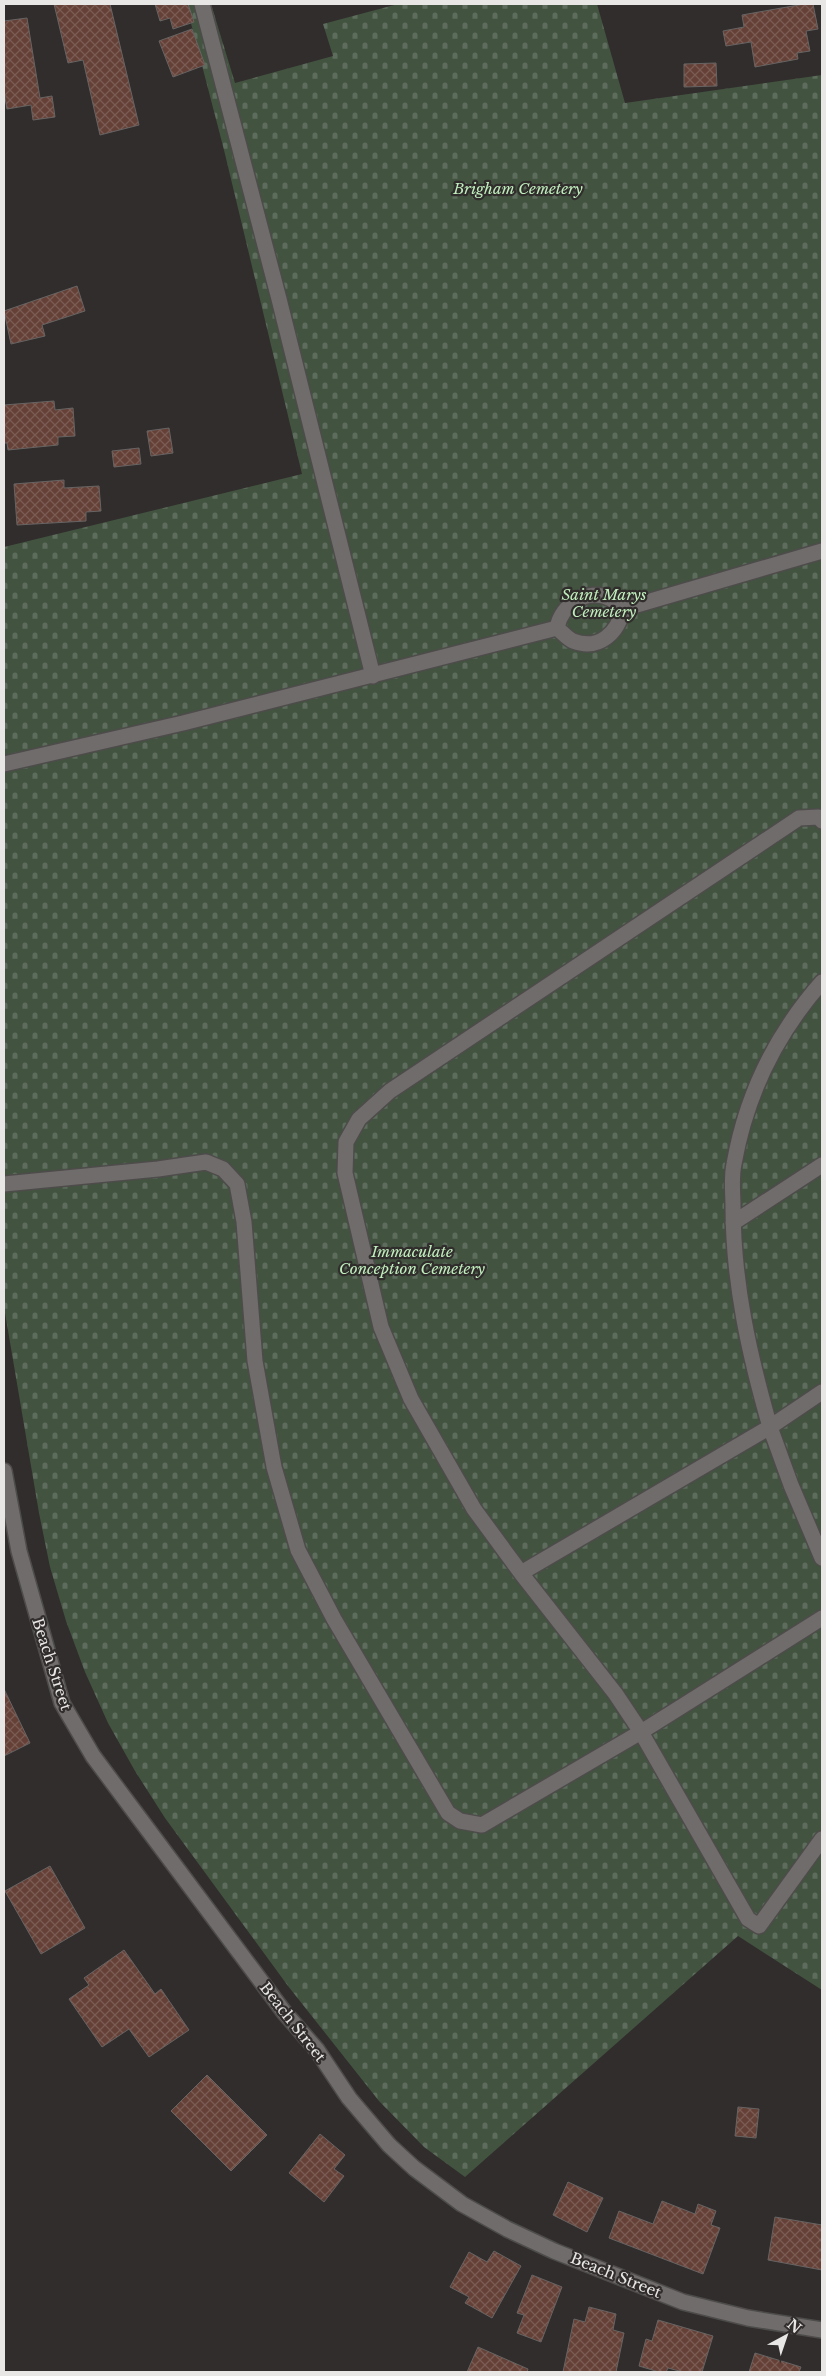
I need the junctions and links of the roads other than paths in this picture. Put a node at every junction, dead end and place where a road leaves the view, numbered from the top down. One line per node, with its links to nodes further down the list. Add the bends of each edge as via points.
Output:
1 (202, 4): 5 (street)
2 (822, 551): 3 (street)
3 (623, 609): 4 (street, via 610,599 594,595 578,599 559,617); 4 (street, via 614,631 601,642 587,644 572,640)
4 (557, 628): 5 (street)
5 (373, 676): 6 (street)
6 (4, 764)
7 (822, 821): 16 (street, via 818,817 799,818 390,1091 358,1119 346,1142 345,1173 381,1327 411,1399 474,1509)
8 (822, 982): 11 (street, via 802,1005 770,1055 748,1105 733,1166)
9 (822, 1165): 11 (street)
10 (4, 1184): 18 (street, via 158,1170 206,1162 223,1169 237,1184 244,1222 255,1361 274,1467 298,1550 334,1620 448,1813 460,1821 482,1825)
11 (733, 1223): 13 (street, via 740,1306 754,1373)
12 (822, 1392): 13 (street)
13 (770, 1427): 15 (street); 16 (street)
14 (4, 1471): 20 (street, Beach Street, via 19,1551 62,1703 93,1756 349,2098 389,2146 462,2204 554,2251 684,2302 748,2318)
15 (822, 1558)
16 (522, 1573): 18 (street)
17 (822, 1618): 18 (street)
18 (642, 1732): 19 (street, via 748,1919 759,1926)
19 (822, 1839)
20 (822, 2330)

